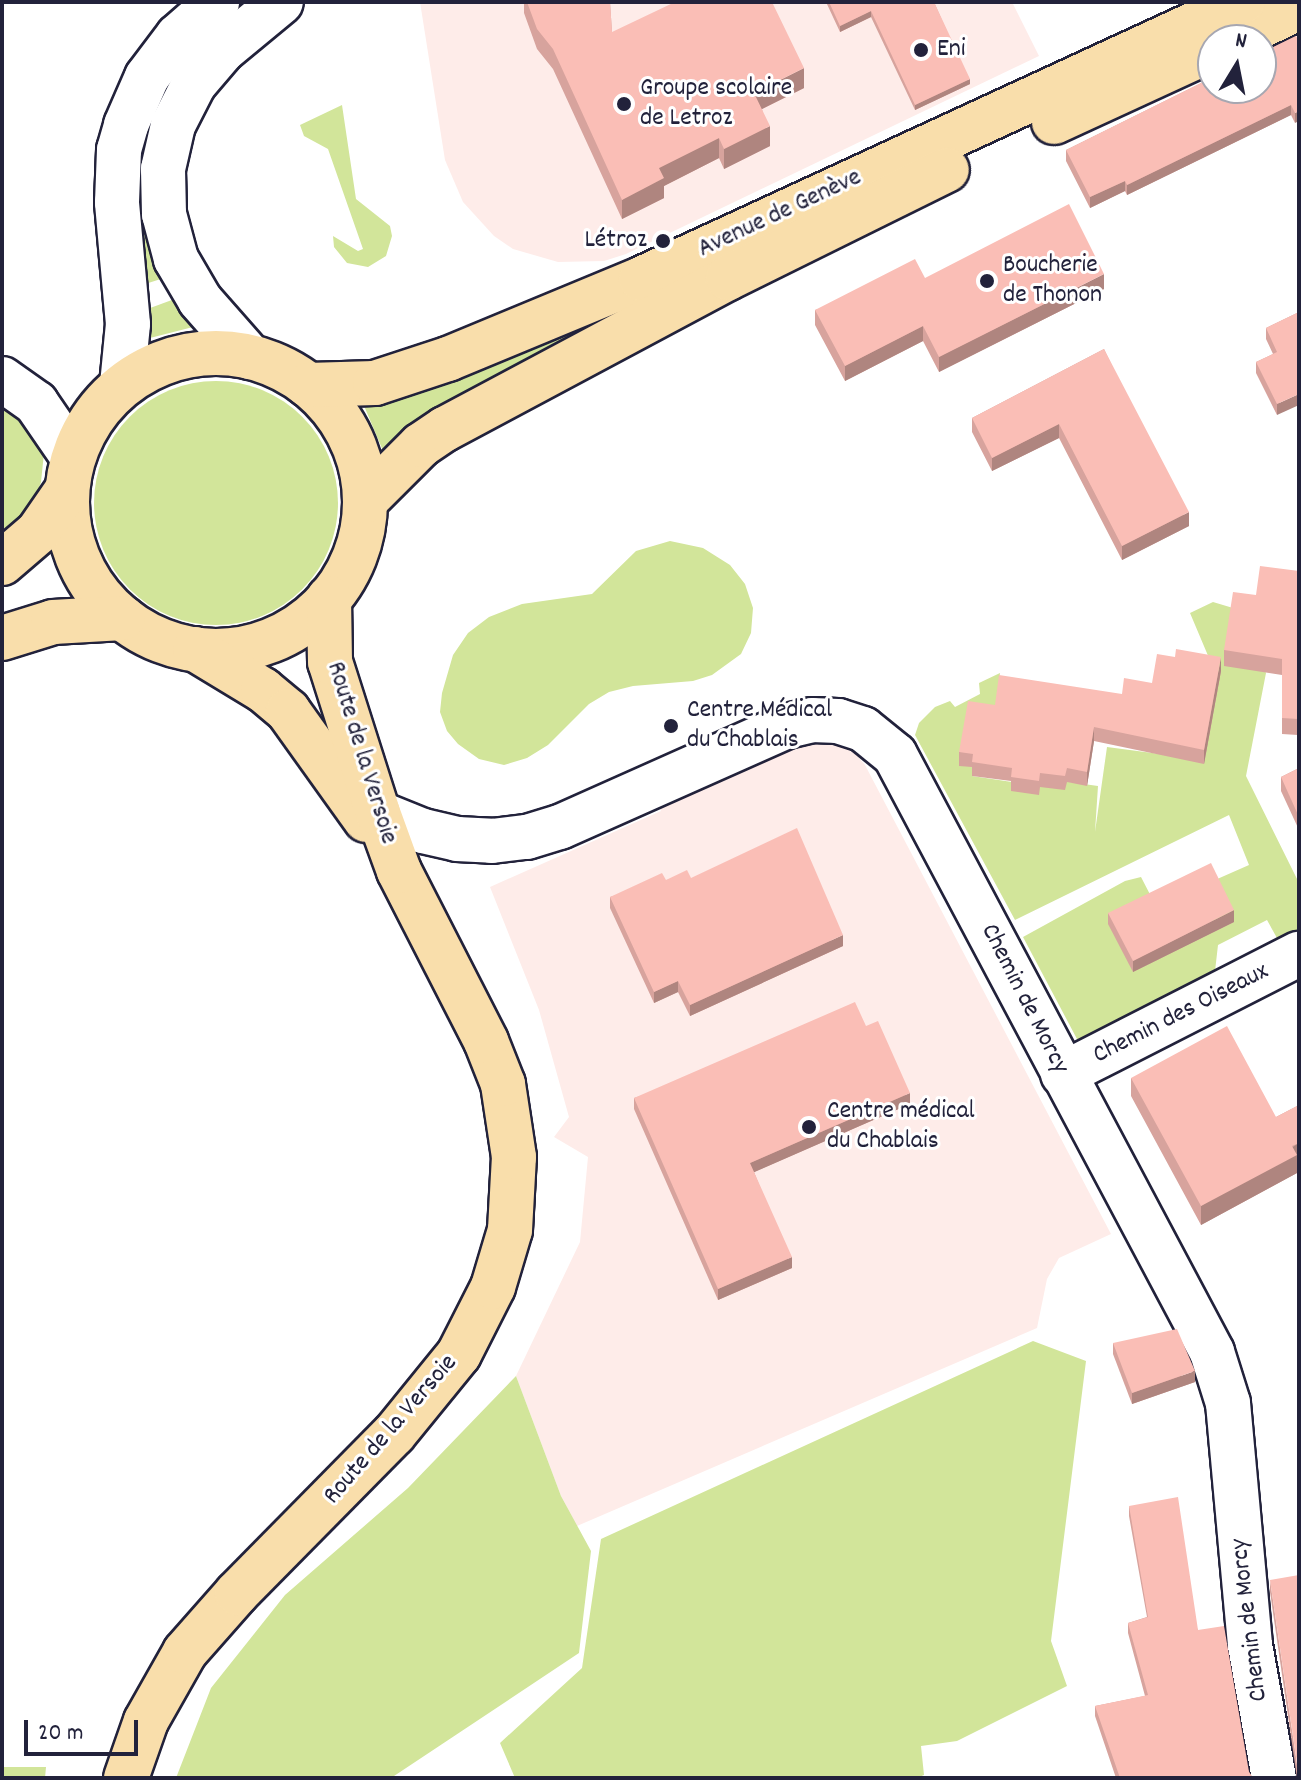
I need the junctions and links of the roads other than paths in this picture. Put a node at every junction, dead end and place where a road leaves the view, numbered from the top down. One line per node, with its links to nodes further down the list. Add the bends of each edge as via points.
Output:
1 (281, 2): 4 (street)
2 (1242, 2): 10 (main road, Avenue de Genève, via 641,279 448,359 375,383)
3 (1299, 8): 5 (main road)
4 (225, 13): 7 (street, via 207,66 182,104 167,146 162,192 169,237 187,279); 9 (street, via 178,36 154,66 122,138 117,202 128,324)
5 (1265, 24)
6 (1197, 56): 12 (main road, Avenue de Genève, via 897,194 636,325 432,436)
7 (250, 357): 9 (main road, via 196,354 145,371); 10 (main road)
8 (2, 379): 11 (street, via 36,403)
9 (122, 385): 11 (main road, via 88,425)
10 (308, 385): 12 (main road, via 349,436 363,474)
11 (70, 474): 13 (main road, via 38,532); 15 (main road, via 71,538 79,561 90,583)
12 (365, 501): 14 (main road, via 352,563)
13 (2, 563)
14 (329, 598): 17 (main road, via 291,631 269,641 220,651); 18 (main road, Route de la Versoie, via 330,662)
15 (123, 618): 16 (main road, via 53,622); 17 (main road, via 169,643)
16 (2, 638)
17 (195, 649): 19 (main road, Route de la Versoie, via 288,711)
18 (378, 813): 19 (main road, Route de la Versoie); 21 (street, Chemin de Morcy, via 457,839 527,837 787,726 812,720 851,725 886,745 903,767)
19 (394, 859): 22 (main road, Route de la Versoie, via 503,1084 515,1168 502,1263 482,1313 436,1385 185,1652 146,1721)
20 (1299, 954): 21 (street, Chemin des Oiseaux)
21 (1063, 1074): 23 (street, Chemin de Morcy, via 1222,1379 1232,1435 1250,1645)
22 (126, 1778)
23 (1274, 1778)

